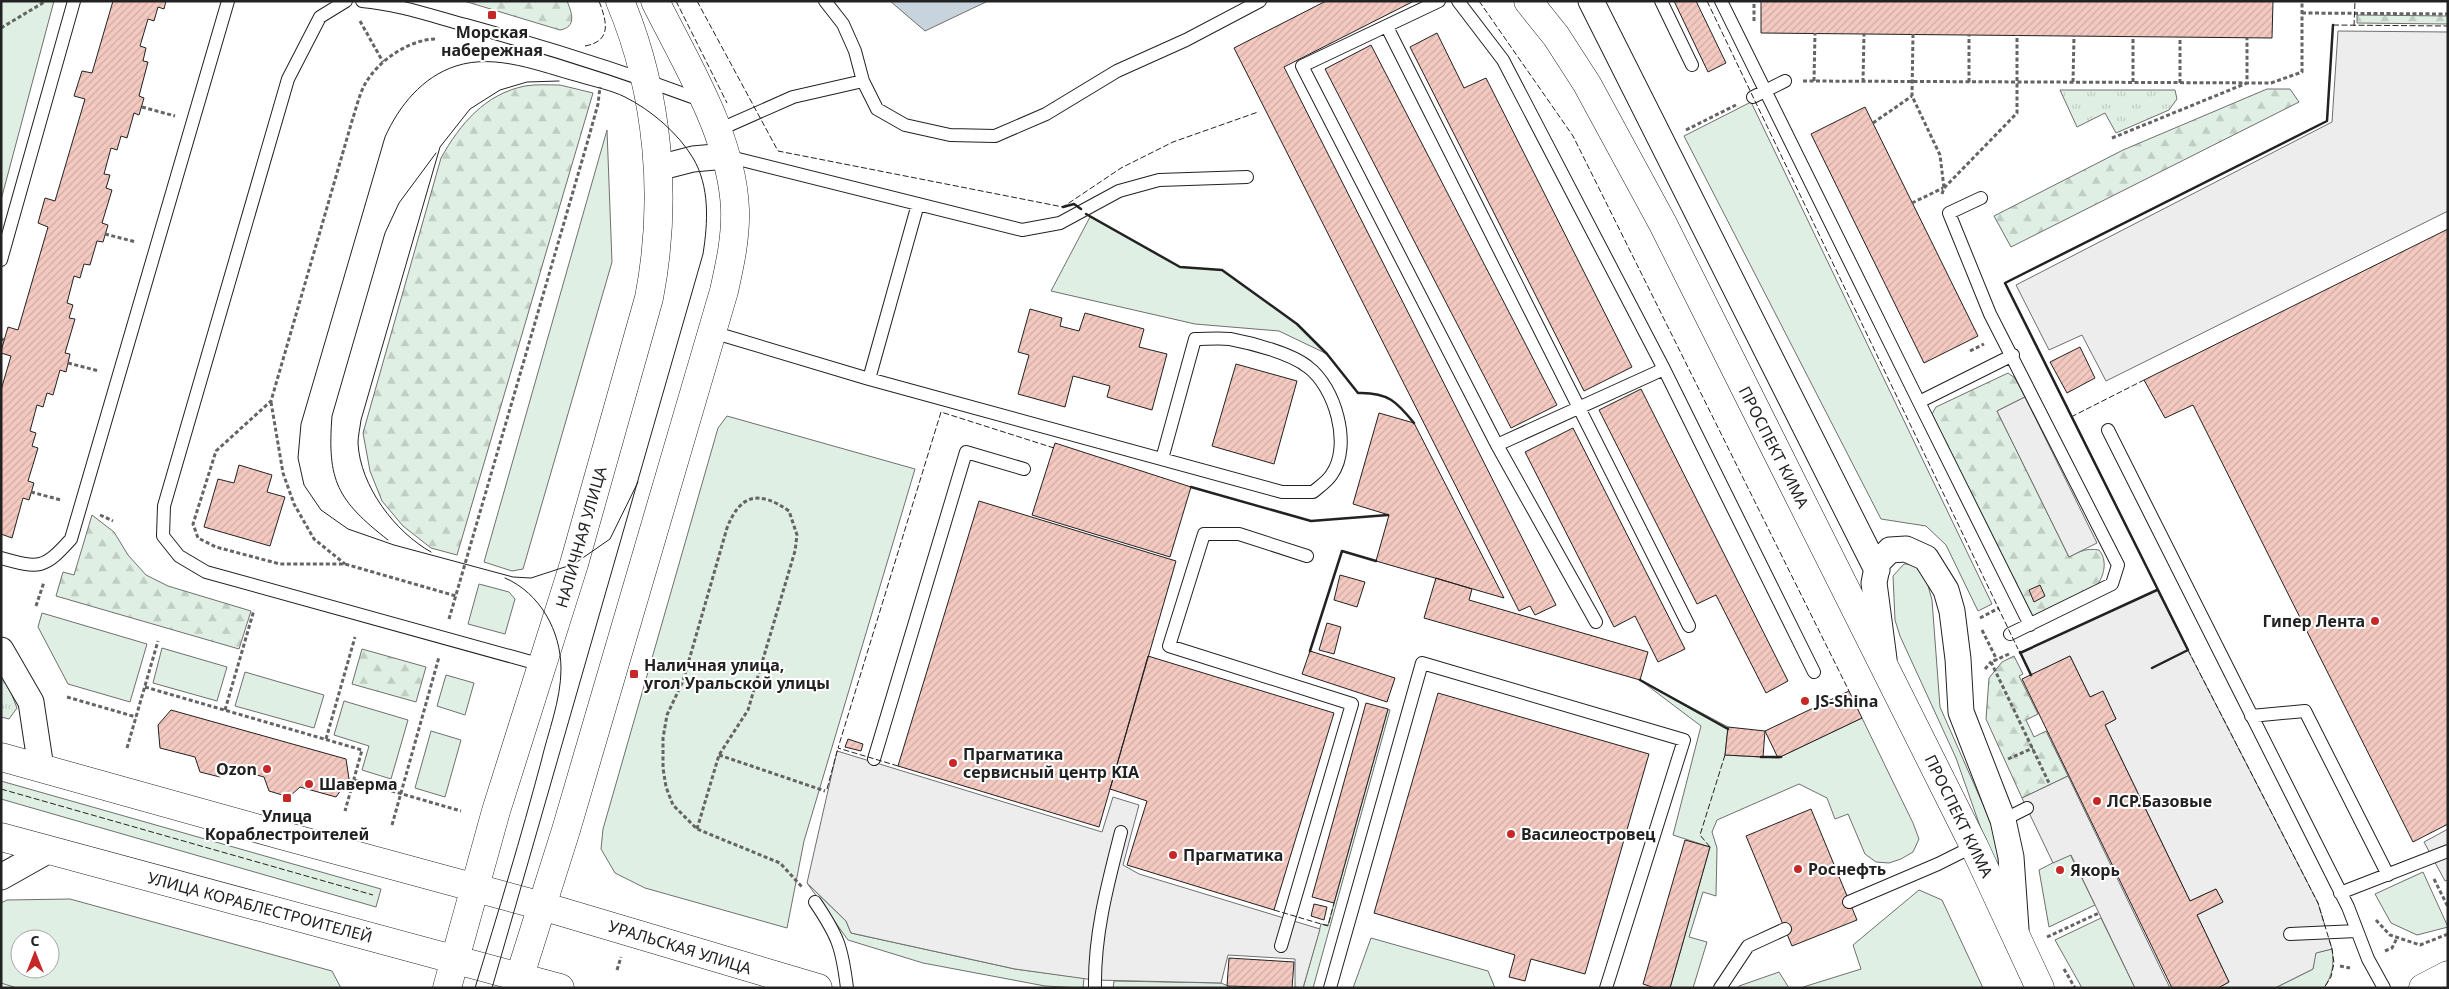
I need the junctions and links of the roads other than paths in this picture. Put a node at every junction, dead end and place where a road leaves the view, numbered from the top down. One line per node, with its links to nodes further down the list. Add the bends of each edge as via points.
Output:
1 (74, 1): 29 (lane)
2 (228, 1): 41 (lane, via 71,539 51,561 29,566)
3 (346, 1): 48 (lane, via 320,17 288,79 164,506 163,536 179,556 206,572)
4 (362, 1): 17 (lane, via 382,3 480,29)
5 (620, 1): 17 (main road)
6 (655, 1): 22 (main road)
7 (825, 1): 18 (lane, via 843,24)
8 (1260, 1): 18 (lane, via 1117,71 1046,114 995,136 950,135 905,124 877,109)
9 (1439, 1): 15 (lane)
10 (1458, 1): 32 (lane, via 1503,60)
11 (1528, 1): 49 (main road, ПРОСПЕКТ КИМА, via 1556,36 1587,84 1663,224)
12 (1591, 1): 42 (street)
13 (1661, 1): 16 (lane)
14 (1721, 1): 20 (lane)
15 (1387, 26): 35 (lane); 37 (lane, via 1302,66)
16 (1692, 65)
17 (645, 79): 22 (lane); 25 (main road, НАЛИЧНАЯ УЛИЦА)
18 (863, 81): 23 (lane, via 793,97)
19 (1785, 81): 20 (lane)
20 (1765, 91): 21 (lane); 34 (lane)
21 (1753, 97)
22 (705, 102): 23 (main road)
23 (716, 131): 24 (main road)
24 (726, 156): 25 (street, via 693,158); 28 (lane); 30 (main road, via 735,210 733,246)
25 (658, 168): 48 (main road, НАЛИЧНАЯ УЛИЦА, via 657,258 648,298 574,564)
26 (1247, 177): 28 (lane, via 1159,180 1119,191 1060,223 1022,230)
27 (1980, 198): 31 (lane, via 1949,213 1990,314)
28 (918, 204): 33 (lane)
29 (1, 260)
30 (712, 332): 33 (lane); 68 (main road)
31 (2013, 355): 34 (lane); 44 (lane, via 2118,565 2112,584)
32 (1664, 369): 35 (lane); 50 (lane)
33 (869, 379): 38 (lane)
34 (1919, 402): 44 (lane)
35 (1581, 408): 37 (lane); 45 (lane)
36 (2108, 430): 51 (lane)
37 (1497, 445): 43 (lane)
38 (1162, 459): 38 (lane, via 1195,339 1229,339 1283,354 1308,367 1328,389 1338,418 1341,448 1336,466 1313,492 1282,492)
39 (1024, 469): 53 (lane, via 966,452)
40 (1307, 556): 73 (lane, via 1239,534 1204,534 1169,646 1352,704)
41 (1, 558)
42 (1877, 570): 49 (street, ПРОСПЕКТ КИМА, via 1874,583); 56 (street, ПРОСПЕКТ КИМА, via 1878,562 1890,550 1906,549 1926,558 1946,590 1956,639 1961,712)
43 (1596, 622)
44 (2030, 624): 46 (lane)
45 (1689, 626)
46 (2010, 634)
47 (1, 650): 54 (street, via 31,702)
48 (542, 666): 64 (main road, НАЛИЧНАЯ УЛИЦА)
49 (1886, 670): 59 (main road, ПРОСПЕКТ КИМА)
50 (1814, 672)
51 (2251, 716): 62 (lane, via 2305,712); 65 (lane)
52 (1, 757): 54 (main road)
53 (874, 759)
54 (41, 768): 64 (main road)
55 (2027, 808): 56 (lane)
56 (2003, 820): 72 (street, ПРОСПЕКТ КИМА, via 2010,857)
57 (1120, 832): 81 (lane, via 1094,957)
58 (1, 837): 60 (main road, УЛИЦА КОРАБЛЕСТРОИТЕЛЕЙ)
59 (1974, 846): 67 (lane); 72 (main road, ПРОСПЕКТ КИМА)
60 (48, 850): 63 (street); 74 (main road, УЛИЦА КОРАБЛЕСТРОИТЕЛЕЙ)
61 (2448, 851): 62 (lane)
62 (2388, 875): 65 (lane)
63 (1, 877)
64 (475, 888): 68 (main road); 74 (main road, НАЛИЧНАЯ УЛИЦА)
65 (2340, 893): 70 (lane)
66 (815, 902): 80 (lane, via 832,927 842,950)
67 (1849, 902)
68 (542, 906): 76 (main road); 79 (main road, УРАЛЬСКАЯ УЛИЦА)
69 (1785, 930): 84 (lane, via 1748,946)
70 (2357, 931): 71 (lane); 86 (lane)
71 (2290, 934)
72 (2017, 936): 85 (main road, ПРОСПЕКТ КИМА)
73 (1281, 946)
74 (455, 958): 76 (main road, УЛИЦА КОРАБЛЕСТРОИТЕЛЕЙ); 77 (main road, НАЛИЧНАЯ УЛИЦА)
75 (2448, 976): 87 (main road)
76 (518, 982): 78 (main road)
77 (447, 988)
78 (560, 988)
79 (818, 988)
80 (847, 988)
81 (1094, 988)
82 (1330, 988): 83 (lane, via 1422,663 1684,740)
83 (1606, 988)
84 (1720, 988)
85 (2040, 988)
86 (2384, 988)
87 (2423, 988)

